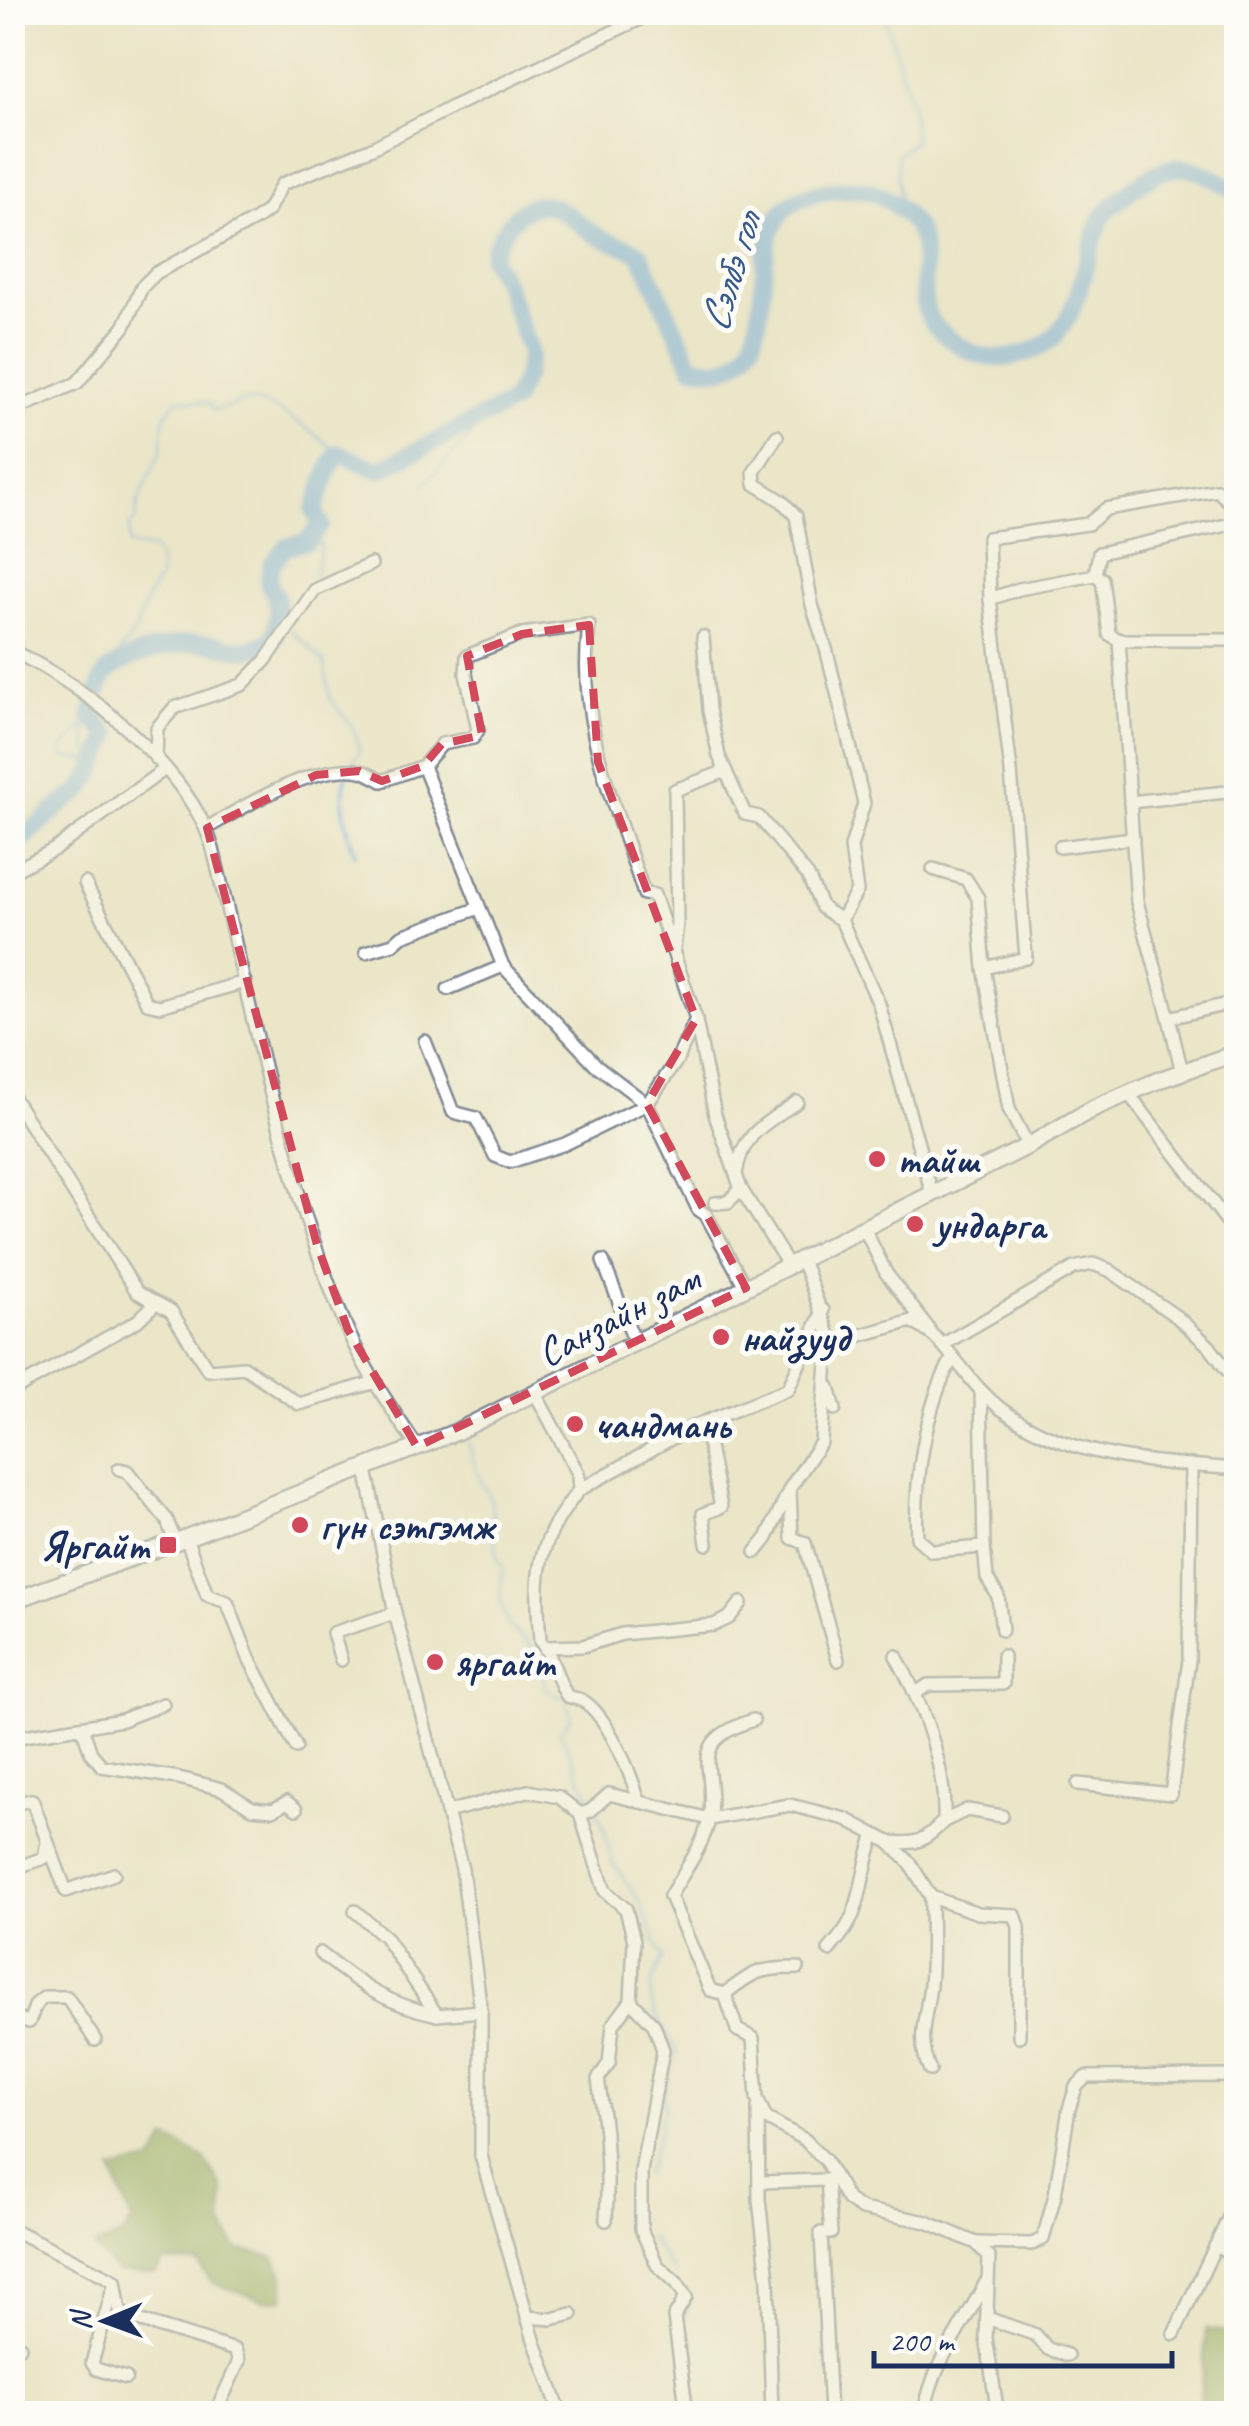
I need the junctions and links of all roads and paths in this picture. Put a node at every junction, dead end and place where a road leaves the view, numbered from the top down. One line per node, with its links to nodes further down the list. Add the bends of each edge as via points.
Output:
1 (654, 12): 2 (street, via 370,149 282,184 256,219 156,273 124,327 78,382)
2 (12, 410)
3 (778, 436): 26 (street, via 754,472 755,484 796,516 864,803 851,847 856,891)
4 (1236, 508): 8 (street, via 1217,490 1106,509 1088,524 988,538)
5 (1236, 523): 7 (street, via 1099,553)
6 (371, 564): 13 (street, via 315,590 266,662 242,685 174,708 158,728)
7 (1095, 576): 8 (street); 10 (street, via 1106,591 1109,634)
8 (990, 599): 30 (street, via 1026,958)
9 (703, 637): 16 (street, via 709,710)
10 (1119, 640): 11 (street); 18 (street)
11 (1236, 640)
12 (12, 651): 13 (street, via 70,682)
13 (156, 759): 15 (street)
14 (422, 766): 19 (street, via 382,781 358,770 316,776 263,795); 25 (street); 28 (street, via 442,744 472,738 478,730 467,656 522,634 590,625 588,706 598,762 644,894 654,895)
15 (165, 769): 19 (street); 23 (street)
16 (726, 770): 26 (street, via 745,814 759,817 808,876 822,908); 28 (street, via 675,790)
17 (1236, 790): 18 (street)
18 (1130, 802): 20 (street)
19 (207, 828): 31 (street)
20 (1132, 838): 21 (street); 34 (street, via 1137,902)
21 (1060, 846)
22 (933, 869): 30 (street, via 966,878 978,898)
23 (12, 872)
24 (85, 883): 31 (street, via 147,1003 160,1006)
25 (479, 908): 27 (street); 29 (street)
26 (841, 920): 45 (street, via 879,1004)
27 (366, 952)
28 (674, 953): 35 (street)
29 (503, 966): 32 (street); 42 (street, via 596,1066)
30 (984, 968): 43 (street, via 1009,1109)
31 (245, 982): 59 (street, via 312,1229 348,1330)
32 (448, 989)
33 (1236, 1002): 34 (street)
34 (1169, 1018): 38 (street)
35 (696, 1019): 42 (street); 44 (street, via 715,1116)
36 (425, 1041): 42 (street, via 453,1112 476,1118 495,1156 510,1162)
37 (1236, 1053): 38 (main road, Санзайн зам)
38 (1182, 1072): 39 (main road, Санзайн зам)
39 (1128, 1093): 43 (main road, Санзайн зам); 48 (street)
40 (12, 1096): 52 (street, via 137,1292)
41 (797, 1102): 44 (street, via 751,1134 739,1154)
42 (647, 1104): 51 (street)
43 (1028, 1146): 45 (main road, Санзайн зам)
44 (738, 1184): 46 (street, via 728,1202); 50 (street)
45 (932, 1194): 47 (main road, Санзайн зам)
46 (715, 1202)
47 (864, 1228): 50 (main road, Санзайн зам); 54 (street, via 886,1273)
48 (1236, 1233)
49 (602, 1261): 55 (street)
50 (796, 1262): 51 (main road, Санзайн зам); 53 (street)
51 (746, 1288): 55 (main road, Санзайн зам)
52 (156, 1303): 59 (street, via 171,1310 208,1370 244,1367 299,1404); 61 (street, via 137,1321)
53 (823, 1310): 56 (street); 65 (street, via 788,1390)
54 (939, 1342): 56 (street, via 912,1321); 57 (street); 60 (street, via 1074,1268 1093,1264 1177,1317)
55 (635, 1343): 63 (main road, Санзайн зам)
56 (829, 1344): 58 (street)
57 (952, 1358): 62 (street); 75 (street, via 916,1484 917,1538 932,1551)
58 (828, 1373): 64 (street); 71 (street, via 821,1442)
59 (376, 1382): 66 (street)
60 (1236, 1382)
61 (12, 1390)
62 (981, 1391): 67 (street, via 1061,1444); 75 (street)
63 (535, 1393): 66 (main road, Санзайн зам); 72 (street, via 578,1473)
64 (834, 1409)
65 (704, 1422): 72 (street); 74 (street, via 721,1507 703,1514)
66 (417, 1447): 69 (main road, Санзайн зам)
67 (1191, 1465): 70 (street); 92 (street, via 1189,1660 1171,1794)
68 (119, 1469): 73 (street, via 128,1471)
69 (366, 1469): 73 (main road, Санзайн зам); 79 (street)
70 (1236, 1469)
71 (790, 1488): 76 (street); 85 (street, via 792,1538 805,1543)
72 (579, 1490): 81 (street, via 539,1559)
73 (181, 1540): 77 (main road, Санзайн зам); 91 (street, via 206,1595 227,1602)
74 (707, 1544)
75 (984, 1548): 80 (street)
76 (756, 1552)
77 (12, 1600)
78 (740, 1602): 81 (street, via 714,1625)
79 (394, 1613): 84 (street, via 333,1633); 96 (street)
80 (1002, 1630)
81 (545, 1647): 93 (street, via 567,1696 586,1702 602,1723)
82 (896, 1656): 86 (street)
83 (1003, 1656): 86 (street, via 1003,1684 928,1685)
84 (341, 1660)
85 (838, 1660)
86 (916, 1694): 100 (street, via 935,1750)
87 (164, 1704): 89 (street)
88 (752, 1720): 99 (street, via 730,1728 708,1751)
89 (82, 1727): 90 (street); 95 (street, via 102,1766 222,1789 252,1808 273,1810 287,1802)
90 (12, 1738)
91 (296, 1747)
92 (1078, 1784)
93 (639, 1802): 97 (street, via 609,1794); 99 (street)
94 (12, 1804): 102 (street, via 32,1800)
95 (296, 1809)
96 (447, 1812): 97 (street, via 528,1791 558,1796); 113 (street, via 462,1868)
97 (580, 1814): 112 (street, via 605,1891 626,1909 634,1941)
98 (1002, 1816): 100 (street, via 967,1810)
99 (709, 1820): 101 (street, via 790,1805); 111 (street, via 670,1896 710,1990)
100 (944, 1821): 103 (street, via 924,1840)
101 (875, 1834): 103 (street); 108 (street, via 850,1922)
102 (47, 1842): 104 (street, via 44,1858); 105 (street, via 66,1890)
103 (889, 1842): 106 (street)
104 (12, 1869)
105 (114, 1874)
106 (931, 1897): 116 (street, via 978,1913 1015,1915); 118 (street, via 930,1987 922,2024 922,2055)
107 (355, 1911): 114 (street, via 385,1937)
108 (829, 1950)
109 (320, 1953): 114 (street, via 400,2007)
110 (798, 1968): 111 (street, via 764,1968)
111 (725, 1994): 120 (street, via 737,2030 753,2038)
112 (631, 2001): 123 (street, via 613,2025 608,2063 598,2079 606,2126); 138 (street, via 654,2025 663,2050 641,2170 641,2230 658,2265 686,2297 674,2317)
113 (481, 2011): 114 (street); 131 (street, via 481,2156)
114 (437, 2014)
115 (12, 2016): 117 (street, via 29,2022 45,1997 67,1997)
116 (1019, 2036)
117 (96, 2040)
118 (930, 2070)
119 (1236, 2076): 125 (street, via 1086,2076 1069,2109 1043,2239)
120 (757, 2098): 121 (street); 125 (street, via 766,2118 825,2160 848,2200)
121 (760, 2182): 139 (street); 140 (street, via 827,2180 830,2233 821,2233)
122 (1236, 2202): 126 (street)
123 (606, 2220)
124 (12, 2228): 129 (street)
125 (976, 2243): 128 (street, via 989,2257)
126 (1218, 2246): 127 (street); 133 (street)
127 (1236, 2260)
128 (988, 2278): 132 (street); 141 (street, via 938,2360)
129 (115, 2281): 135 (street, via 92,2363); 136 (street, via 125,2316 235,2350 239,2361)
130 (572, 2314): 131 (street)
131 (527, 2317): 137 (street)
132 (986, 2318): 134 (street, via 1036,2335 1048,2349); 142 (street)
133 (1174, 2334)
134 (1067, 2355)
135 (126, 2378)
136 (215, 2414)
137 (561, 2414)
138 (687, 2414)
139 (772, 2414)
140 (830, 2414)
141 (924, 2414)
142 (998, 2414)

